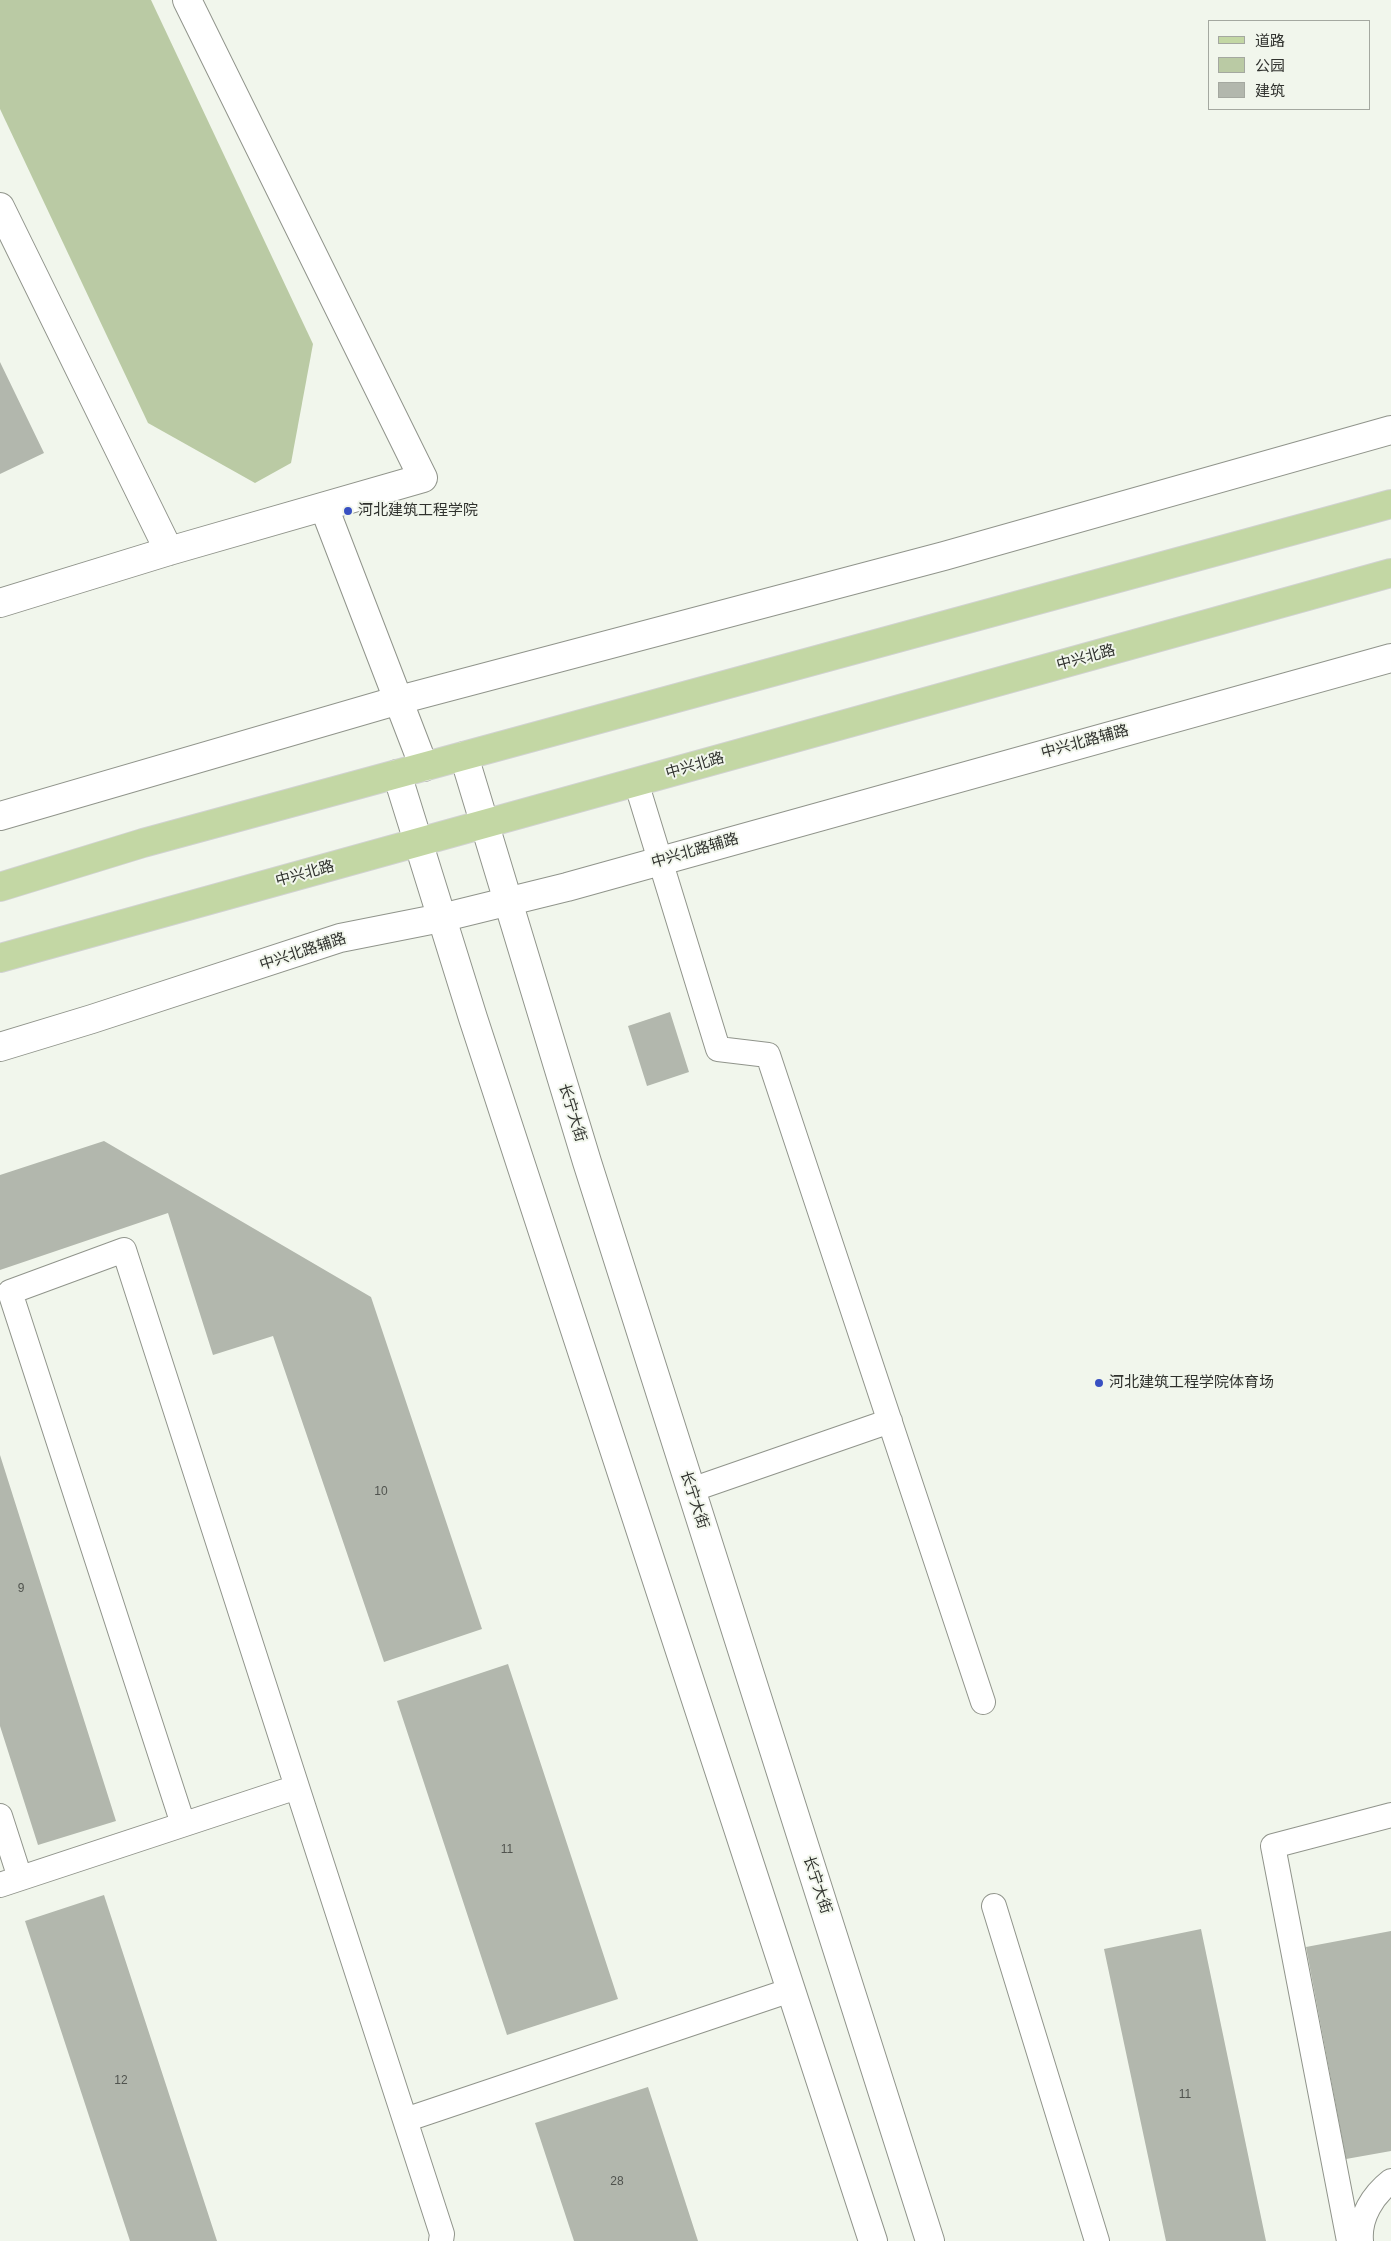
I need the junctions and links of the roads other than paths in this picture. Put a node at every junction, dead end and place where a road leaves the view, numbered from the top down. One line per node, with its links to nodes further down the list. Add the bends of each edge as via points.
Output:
1 (187, 0): 5 (street, via 423,478)
2 (0, 207): 6 (street)
3 (1391, 430): 10 (street, via 944,556)
4 (1391, 504): 11 (main road)
5 (324, 507): 6 (street); 10 (street)
6 (169, 551): 8 (street)
7 (1391, 573): 14 (main road, 中兴北路)
8 (0, 603)
9 (1391, 658): 18 (street, 中兴北路辅路)
10 (399, 700): 12 (street); 15 (street)
11 (464, 756): 12 (main road); 16 (street, 长宁大街)
12 (424, 767): 13 (main road)
13 (397, 774): 17 (street); 19 (main road, via 143,843)
14 (636, 782): 16 (main road, 中兴北路); 18 (lane)
15 (0, 816)
16 (484, 824): 17 (main road, 中兴北路); 20 (street, 长宁大街)
17 (417, 843): 21 (street); 22 (main road, 中兴北路)
18 (660, 861): 20 (street, 中兴北路辅路); 24 (lane, via 718,1049 768,1055)
19 (0, 887)
20 (507, 902): 21 (street, 中兴北路辅路); 25 (street, 长宁大街)
21 (441, 918): 23 (street, 中兴北路辅路, via 340,938); 33 (street)
22 (0, 958)
23 (0, 1046)
24 (890, 1421): 25 (lane); 26 (lane)
25 (691, 1490): 38 (street, 长宁大街)
26 (983, 1702)
27 (297, 1786): 30 (lane); 30 (lane, via 124,1250 10,1292); 34 (lane)
28 (1391, 1815): 40 (lane, via 1273,1846)
29 (0, 1816): 31 (lane)
30 (183, 1824): 31 (lane)
31 (10, 1882)
32 (994, 1906): 39 (lane)
33 (791, 1990): 34 (lane); 37 (street)
34 (405, 2120): 36 (lane)
35 (1391, 2181): 41 (lane, via 1366,2210)
36 (442, 2241)
37 (873, 2241)
38 (930, 2241)
39 (1098, 2241)
40 (1349, 2241)
41 (1361, 2241)

